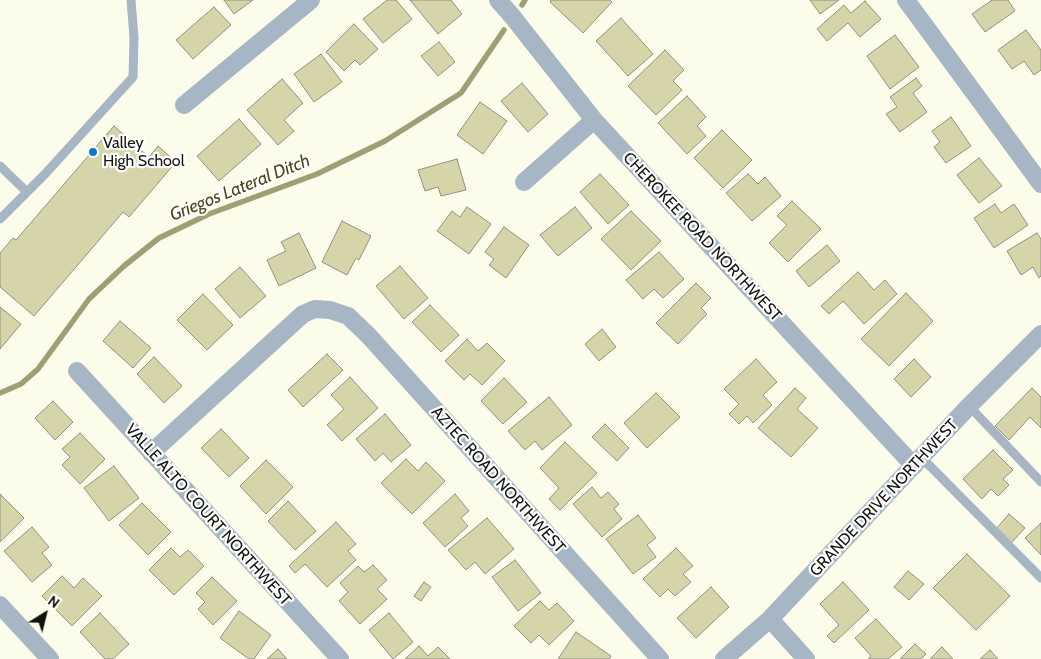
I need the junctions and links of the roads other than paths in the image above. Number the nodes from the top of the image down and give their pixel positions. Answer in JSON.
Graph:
{"nodes":[{"id":1,"x":131,"y":0,"type":"edge"},
{"id":2,"x":311,"y":0,"type":"edge"},
{"id":3,"x":498,"y":0,"type":"edge"},
{"id":4,"x":906,"y":0,"type":"edge"},
{"id":5,"x":184,"y":105,"type":"dead end"},
{"id":6,"x":594,"y":120,"type":"junction"},
{"id":7,"x":0,"y":166,"type":"edge"},
{"id":8,"x":524,"y":182,"type":"dead end"},
{"id":9,"x":1041,"y":184,"type":"edge"},
{"id":10,"x":27,"y":192,"type":"junction"},
{"id":11,"x":0,"y":219,"type":"edge"},
{"id":12,"x":1041,"y":335,"type":"edge"},
{"id":13,"x":77,"y":371,"type":"dead end"},
{"id":14,"x":969,"y":406,"type":"junction"},
{"id":15,"x":151,"y":452,"type":"junction"},
{"id":16,"x":918,"y":462,"type":"junction"},
{"id":17,"x":1041,"y":482,"type":"edge"},
{"id":18,"x":1041,"y":578,"type":"edge"},
{"id":19,"x":0,"y":605,"type":"edge"},
{"id":20,"x":770,"y":619,"type":"junction"},
{"id":21,"x":50,"y":659,"type":"edge"},
{"id":22,"x":340,"y":659,"type":"edge"},
{"id":23,"x":660,"y":659,"type":"edge"},
{"id":24,"x":724,"y":659,"type":"edge"},
{"id":25,"x":806,"y":659,"type":"edge"}],
"edges":[{"from":1,"to":10,"type":"lane"},
{"from":2,"to":5,"type":"street"},
{"from":3,"to":6,"type":"street","name":"CHEROKEE ROAD NORTHWEST"},
{"from":4,"to":9,"type":"street"},
{"from":6,"to":8,"type":"street"},
{"from":6,"to":16,"type":"street","name":"CHEROKEE ROAD NORTHWEST"},
{"from":7,"to":10,"type":"lane"},
{"from":10,"to":11,"type":"lane"},
{"from":12,"to":14,"type":"street","name":"GRANDE DRIVE NORTHWEST"},
{"from":13,"to":15,"type":"street","name":"VALLE ALTO COURT NORTHWEST"},
{"from":14,"to":16,"type":"street","name":"GRANDE DRIVE NORTHWEST"},
{"from":14,"to":17,"type":"lane"},
{"from":15,"to":22,"type":"street","name":"VALLE ALTO COURT NORTHWEST"},
{"from":15,"to":23,"type":"street","name":"AZTEC ROAD NORTHWEST"},
{"from":16,"to":18,"type":"lane"},
{"from":16,"to":20,"type":"street","name":"GRANDE DRIVE NORTHWEST"},
{"from":19,"to":21,"type":"street"},
{"from":20,"to":24,"type":"street","name":"GRANDE DRIVE NORTHWEST"},
{"from":20,"to":25,"type":"street"}]}
